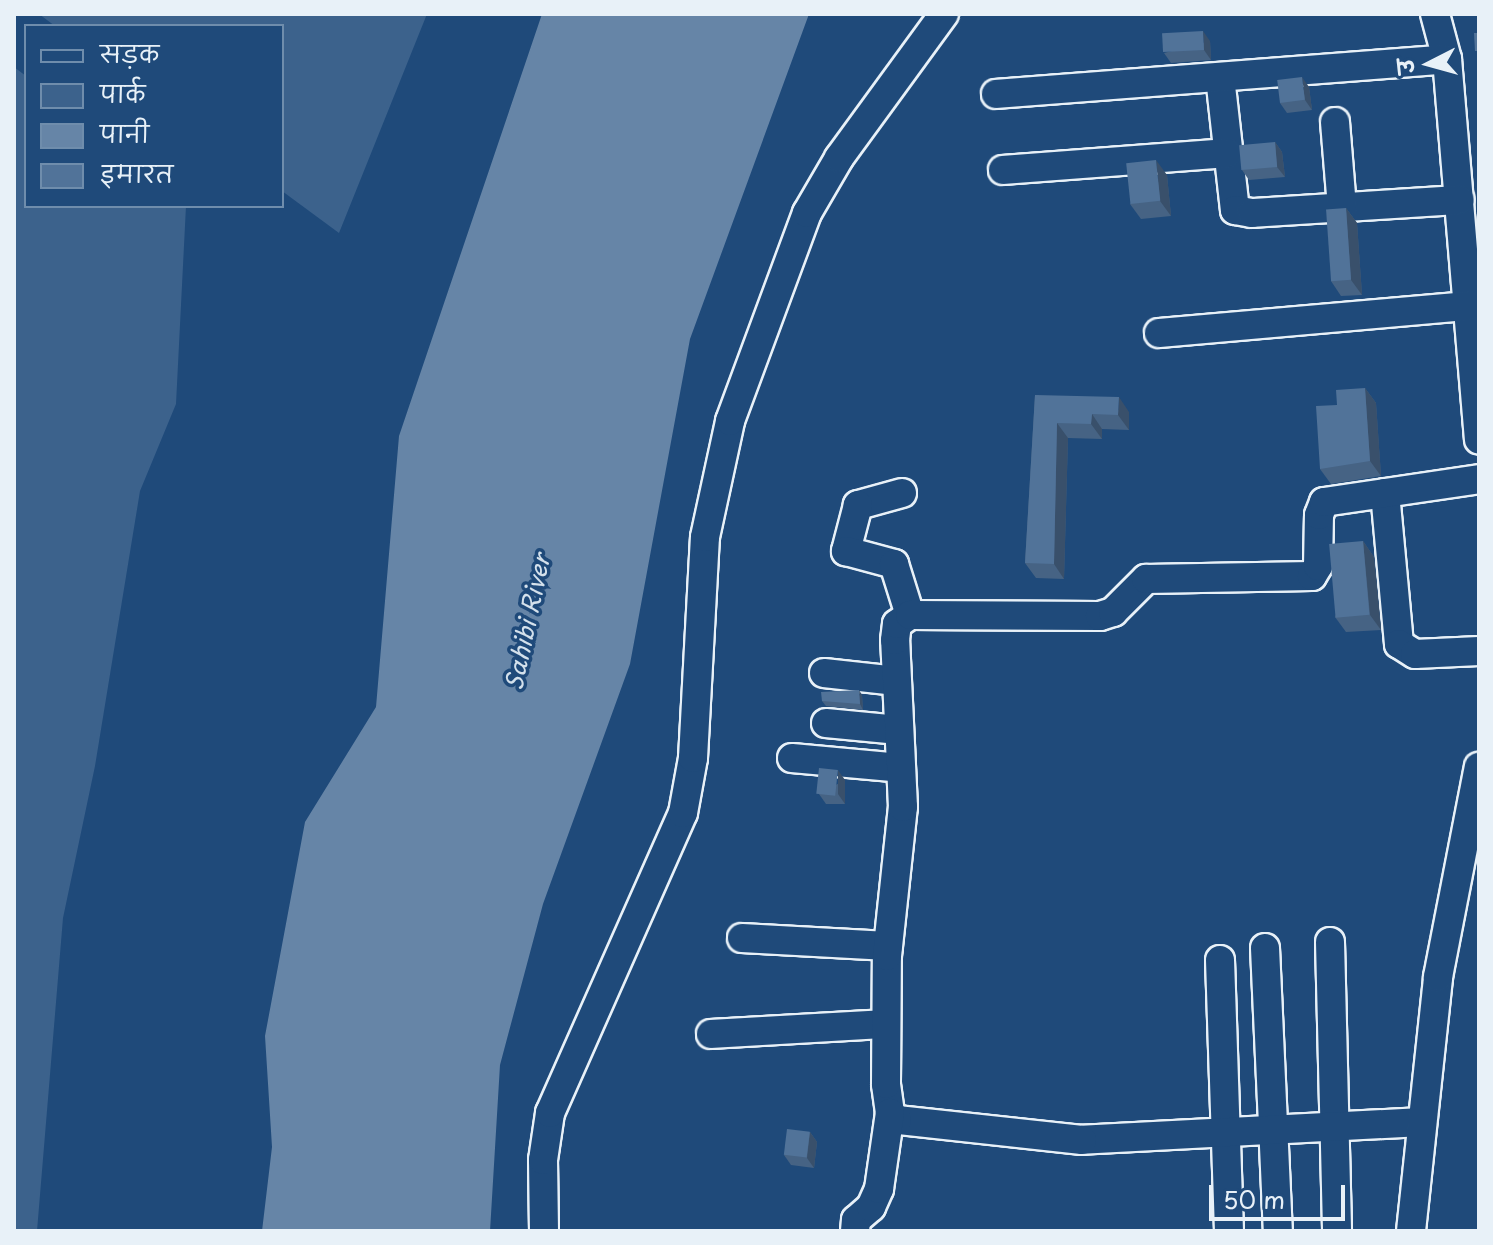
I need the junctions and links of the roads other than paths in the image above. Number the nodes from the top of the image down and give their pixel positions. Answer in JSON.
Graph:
{"nodes":[{"id":1,"x":944,"y":14,"type":"edge"},
{"id":2,"x":1435,"y":14,"type":"edge"},
{"id":3,"x":1447,"y":59,"type":"junction"},
{"id":4,"x":1220,"y":77,"type":"junction"},
{"id":5,"x":996,"y":94,"type":"dead end"},
{"id":6,"x":1335,"y":122,"type":"dead end"},
{"id":7,"x":1227,"y":153,"type":"junction"},
{"id":8,"x":1003,"y":170,"type":"dead end"},
{"id":9,"x":1460,"y":200,"type":"junction"},
{"id":10,"x":1342,"y":207,"type":"junction"},
{"id":11,"x":1471,"y":237,"type":"edge"},
{"id":12,"x":1469,"y":306,"type":"junction"},
{"id":13,"x":1159,"y":333,"type":"dead end"},
{"id":14,"x":1479,"y":440,"type":"edge"},
{"id":15,"x":1479,"y":479,"type":"edge"},
{"id":16,"x":902,"y":493,"type":"dead end"},
{"id":17,"x":1385,"y":493,"type":"junction"},
{"id":18,"x":910,"y":615,"type":"junction"},
{"id":19,"x":1479,"y":651,"type":"edge"},
{"id":20,"x":824,"y":673,"type":"dead end"},
{"id":21,"x":897,"y":681,"type":"junction"},
{"id":22,"x":826,"y":723,"type":"dead end"},
{"id":23,"x":899,"y":730,"type":"junction"},
{"id":24,"x":792,"y":758,"type":"dead end"},
{"id":25,"x":1479,"y":767,"type":"edge"},
{"id":26,"x":901,"y":768,"type":"junction"},
{"id":27,"x":742,"y":938,"type":"dead end"},
{"id":28,"x":1330,"y":942,"type":"dead end"},
{"id":29,"x":888,"y":946,"type":"junction"},
{"id":30,"x":1265,"y":948,"type":"dead end"},
{"id":31,"x":1220,"y":960,"type":"dead end"},
{"id":32,"x":886,"y":1024,"type":"junction"},
{"id":33,"x":711,"y":1034,"type":"dead end"},
{"id":34,"x":890,"y":1113,"type":"junction"},
{"id":35,"x":1422,"y":1122,"type":"junction"},
{"id":36,"x":1334,"y":1124,"type":"junction"},
{"id":37,"x":1274,"y":1129,"type":"junction"},
{"id":38,"x":1224,"y":1133,"type":"junction"},
{"id":39,"x":544,"y":1231,"type":"edge"},
{"id":40,"x":855,"y":1231,"type":"edge"},
{"id":41,"x":1229,"y":1231,"type":"edge"},
{"id":42,"x":1278,"y":1231,"type":"edge"},
{"id":43,"x":1337,"y":1231,"type":"edge"},
{"id":44,"x":1411,"y":1231,"type":"edge"}],
"edges":[{"from":1,"to":39,"type":"street"},
{"from":2,"to":3,"type":"street"},
{"from":3,"to":4,"type":"street"},
{"from":3,"to":9,"type":"street"},
{"from":4,"to":5,"type":"street"},
{"from":4,"to":7,"type":"street"},
{"from":6,"to":10,"type":"street"},
{"from":7,"to":8,"type":"street"},
{"from":7,"to":10,"type":"street"},
{"from":9,"to":10,"type":"street"},
{"from":9,"to":11,"type":"street"},
{"from":11,"to":12,"type":"street"},
{"from":12,"to":13,"type":"street"},
{"from":12,"to":14,"type":"street"},
{"from":15,"to":17,"type":"street"},
{"from":16,"to":18,"type":"street"},
{"from":17,"to":18,"type":"street"},
{"from":17,"to":19,"type":"street"},
{"from":18,"to":21,"type":"street"},
{"from":20,"to":21,"type":"street"},
{"from":21,"to":23,"type":"street"},
{"from":22,"to":23,"type":"street"},
{"from":23,"to":26,"type":"street"},
{"from":24,"to":26,"type":"street"},
{"from":25,"to":35,"type":"street"},
{"from":26,"to":29,"type":"street"},
{"from":27,"to":29,"type":"street"},
{"from":28,"to":36,"type":"street"},
{"from":29,"to":32,"type":"street"},
{"from":30,"to":37,"type":"street"},
{"from":31,"to":38,"type":"street"},
{"from":32,"to":33,"type":"street"},
{"from":32,"to":34,"type":"street"},
{"from":34,"to":38,"type":"street"},
{"from":34,"to":40,"type":"street"},
{"from":35,"to":36,"type":"street"},
{"from":35,"to":44,"type":"street"},
{"from":36,"to":37,"type":"street"},
{"from":36,"to":43,"type":"street"},
{"from":37,"to":38,"type":"street"},
{"from":37,"to":42,"type":"street"},
{"from":38,"to":41,"type":"street"}]}
